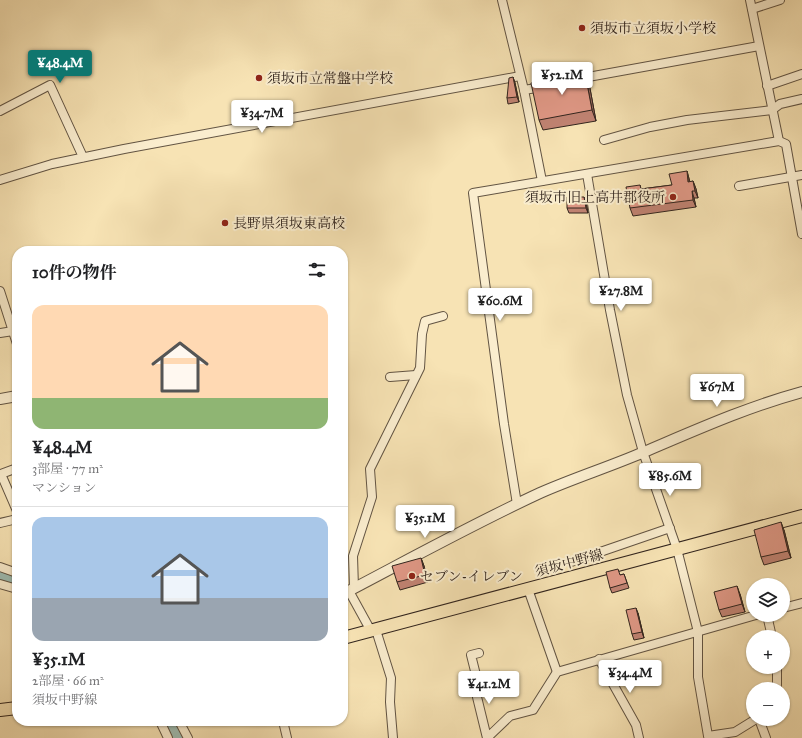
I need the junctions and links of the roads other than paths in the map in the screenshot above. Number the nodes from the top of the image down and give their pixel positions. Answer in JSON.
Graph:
{"nodes":[{"id":1,"x":502,"y":0,"type":"edge"},
{"id":2,"x":750,"y":0,"type":"edge"},
{"id":3,"x":780,"y":0,"type":"edge"},
{"id":4,"x":752,"y":9,"type":"junction"},
{"id":5,"x":760,"y":46,"type":"junction"},
{"id":6,"x":802,"y":74,"type":"edge"},
{"id":7,"x":520,"y":76,"type":"junction"},
{"id":8,"x":569,"y":81,"type":"edge"},
{"id":9,"x":546,"y":86,"type":"edge"},
{"id":10,"x":767,"y":86,"type":"junction"},
{"id":11,"x":524,"y":90,"type":"junction"},
{"id":12,"x":802,"y":99,"type":"edge"},
{"id":13,"x":772,"y":110,"type":"junction"},
{"id":14,"x":0,"y":112,"type":"edge"},
{"id":15,"x":604,"y":140,"type":"dead end"},
{"id":16,"x":779,"y":141,"type":"junction"},
{"id":17,"x":83,"y":157,"type":"junction"},
{"id":18,"x":587,"y":174,"type":"junction"},
{"id":19,"x":802,"y":175,"type":"edge"},
{"id":20,"x":792,"y":177,"type":"junction"},
{"id":21,"x":0,"y":180,"type":"edge"},
{"id":22,"x":542,"y":181,"type":"junction"},
{"id":23,"x":739,"y":186,"type":"dead end"},
{"id":24,"x":802,"y":234,"type":"edge"},
{"id":25,"x":0,"y":291,"type":"edge"},
{"id":26,"x":443,"y":316,"type":"dead end"},
{"id":27,"x":12,"y":328,"type":"edge"},
{"id":28,"x":12,"y":331,"type":"edge"},
{"id":29,"x":0,"y":333,"type":"edge"},
{"id":30,"x":416,"y":375,"type":"junction"},
{"id":31,"x":390,"y":378,"type":"dead end"},
{"id":32,"x":802,"y":392,"type":"edge"},
{"id":33,"x":12,"y":397,"type":"edge"},
{"id":34,"x":0,"y":399,"type":"edge"},
{"id":35,"x":643,"y":452,"type":"junction"},
{"id":36,"x":12,"y":470,"type":"edge"},
{"id":37,"x":12,"y":499,"type":"edge"},
{"id":38,"x":517,"y":504,"type":"junction"},
{"id":39,"x":802,"y":516,"type":"edge"},
{"id":40,"x":12,"y":520,"type":"edge"},
{"id":41,"x":0,"y":523,"type":"edge"},
{"id":42,"x":670,"y":528,"type":"junction"},
{"id":43,"x":677,"y":549,"type":"junction"},
{"id":44,"x":570,"y":562,"type":"dead end"},
{"id":45,"x":0,"y":567,"type":"edge"},
{"id":46,"x":12,"y":571,"type":"edge"},
{"id":47,"x":0,"y":584,"type":"edge"},
{"id":48,"x":12,"y":588,"type":"edge"},
{"id":49,"x":528,"y":589,"type":"junction"},
{"id":50,"x":349,"y":591,"type":"edge"},
{"id":51,"x":802,"y":603,"type":"edge"},
{"id":52,"x":790,"y":606,"type":"edge"},
{"id":53,"x":746,"y":618,"type":"edge"},
{"id":54,"x":374,"y":630,"type":"junction"},
{"id":55,"x":698,"y":632,"type":"junction"},
{"id":56,"x":348,"y":637,"type":"edge"},
{"id":57,"x":479,"y":653,"type":"dead end"},
{"id":58,"x":599,"y":659,"type":"junction"},
{"id":59,"x":557,"y":672,"type":"junction"},
{"id":60,"x":12,"y":709,"type":"edge"},
{"id":61,"x":0,"y":710,"type":"edge"},
{"id":62,"x":746,"y":725,"type":"edge"},
{"id":63,"x":162,"y":726,"type":"edge"},
{"id":64,"x":182,"y":726,"type":"edge"},
{"id":65,"x":285,"y":726,"type":"edge"},
{"id":66,"x":762,"y":726,"type":"edge"},
{"id":67,"x":168,"y":738,"type":"edge"},
{"id":68,"x":188,"y":738,"type":"edge"},
{"id":69,"x":287,"y":738,"type":"edge"},
{"id":70,"x":394,"y":738,"type":"edge"},
{"id":71,"x":639,"y":738,"type":"edge"},
{"id":72,"x":766,"y":738,"type":"edge"}],
"edges":[{"from":1,"to":7,"type":"street"},
{"from":2,"to":4,"type":"street"},
{"from":3,"to":4,"type":"street"},
{"from":4,"to":5,"type":"street"},
{"from":5,"to":8,"type":"street"},
{"from":5,"to":10,"type":"street"},
{"from":6,"to":10,"type":"street"},
{"from":7,"to":11,"type":"street"},
{"from":7,"to":17,"type":"street"},
{"from":9,"to":11,"type":"street"},
{"from":10,"to":13,"type":"street"},
{"from":11,"to":22,"type":"street"},
{"from":12,"to":13,"type":"street"},
{"from":13,"to":15,"type":"street"},
{"from":13,"to":16,"type":"street"},
{"from":14,"to":17,"type":"street"},
{"from":16,"to":18,"type":"street"},
{"from":16,"to":20,"type":"street"},
{"from":17,"to":21,"type":"street"},
{"from":18,"to":22,"type":"street"},
{"from":18,"to":35,"type":"street"},
{"from":19,"to":20,"type":"street"},
{"from":20,"to":23,"type":"street"},
{"from":20,"to":24,"type":"street"},
{"from":22,"to":38,"type":"street"},
{"from":25,"to":27,"type":"street"},
{"from":26,"to":30,"type":"street"},
{"from":28,"to":29,"type":"street"},
{"from":30,"to":31,"type":"street"},
{"from":30,"to":50,"type":"street"},
{"from":32,"to":35,"type":"street"},
{"from":33,"to":34,"type":"street"},
{"from":35,"to":38,"type":"street"},
{"from":35,"to":42,"type":"street"},
{"from":36,"to":37,"type":"street"},
{"from":38,"to":50,"type":"street"},
{"from":39,"to":43,"type":"main road","name":"須坂中野線"},
{"from":40,"to":41,"type":"street"},
{"from":42,"to":43,"type":"street"},
{"from":42,"to":44,"type":"street"},
{"from":43,"to":49,"type":"main road","name":"須坂中野線"},
{"from":43,"to":55,"type":"street"},
{"from":45,"to":46,"type":"street"},
{"from":47,"to":48,"type":"street"},
{"from":49,"to":54,"type":"main road","name":"須坂中野線"},
{"from":49,"to":59,"type":"street"},
{"from":50,"to":54,"type":"street"},
{"from":51,"to":52,"type":"street"},
{"from":53,"to":55,"type":"street"},
{"from":54,"to":56,"type":"main road","name":"須坂中野線"},
{"from":54,"to":70,"type":"street"},
{"from":55,"to":58,"type":"street"},
{"from":55,"to":62,"type":"street"},
{"from":57,"to":59,"type":"street"},
{"from":58,"to":59,"type":"street"},
{"from":58,"to":71,"type":"street"},
{"from":60,"to":61,"type":"main road"},
{"from":63,"to":67,"type":"street"},
{"from":64,"to":68,"type":"street"},
{"from":65,"to":69,"type":"street"},
{"from":66,"to":72,"type":"street"}]}
